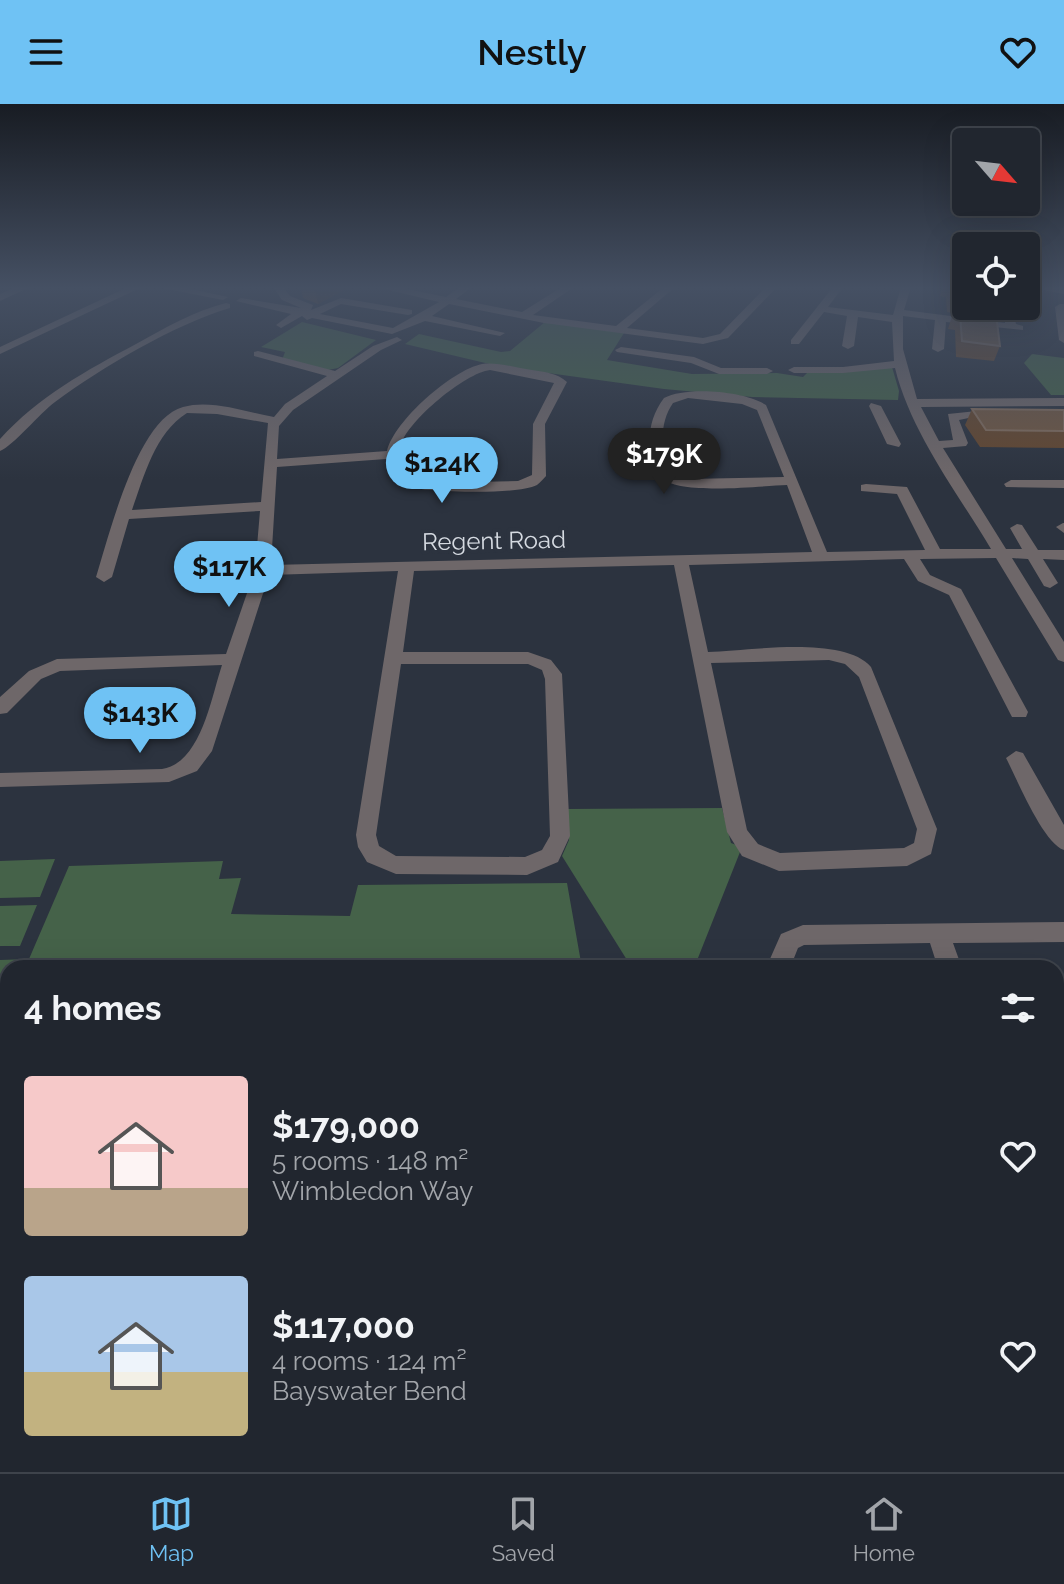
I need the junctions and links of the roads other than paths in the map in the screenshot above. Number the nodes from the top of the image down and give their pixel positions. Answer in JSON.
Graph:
{"nodes":[{"id":1,"x":131,"y":351,"type":"edge"},
{"id":2,"x":371,"y":351,"type":"edge"},
{"id":3,"x":625,"y":351,"type":"edge"},
{"id":4,"x":661,"y":351,"type":"edge"},
{"id":5,"x":899,"y":351,"type":"edge"},
{"id":6,"x":258,"y":354,"type":"dead end"},
{"id":7,"x":658,"y":358,"type":"junction"},
{"id":8,"x":900,"y":364,"type":"junction"},
{"id":9,"x":794,"y":370,"type":"dead end"},
{"id":10,"x":767,"y":371,"type":"dead end"},
{"id":11,"x":336,"y":375,"type":"junction"},
{"id":12,"x":1002,"y":402,"type":"junction"},
{"id":13,"x":913,"y":403,"type":"junction"},
{"id":14,"x":1063,"y":403,"type":"edge"},
{"id":15,"x":875,"y":406,"type":"dead end"},
{"id":16,"x":1013,"y":416,"type":"junction"},
{"id":17,"x":1044,"y":417,"type":"edge"},
{"id":18,"x":276,"y":421,"type":"junction"},
{"id":19,"x":882,"y":421,"type":"junction"},
{"id":20,"x":897,"y":421,"type":"dead end"},
{"id":21,"x":894,"y":444,"type":"dead end"},
{"id":22,"x":935,"y":445,"type":"junction"},
{"id":23,"x":0,"y":447,"type":"edge"},
{"id":24,"x":394,"y":454,"type":"junction"},
{"id":25,"x":269,"y":464,"type":"junction"},
{"id":26,"x":792,"y":481,"type":"junction"},
{"id":27,"x":1011,"y":484,"type":"dead end"},
{"id":28,"x":1064,"y":484,"type":"edge"},
{"id":29,"x":866,"y":488,"type":"dead end"},
{"id":30,"x":266,"y":506,"type":"junction"},
{"id":31,"x":125,"y":515,"type":"junction"},
{"id":32,"x":1017,"y":528,"type":"dead end"},
{"id":33,"x":1002,"y":554,"type":"junction"},
{"id":34,"x":935,"y":555,"type":"junction"},
{"id":35,"x":1034,"y":555,"type":"junction"},
{"id":36,"x":1064,"y":555,"type":"edge"},
{"id":37,"x":910,"y":556,"type":"junction"},
{"id":38,"x":822,"y":558,"type":"junction"},
{"id":39,"x":681,"y":562,"type":"junction"},
{"id":40,"x":407,"y":567,"type":"junction"},
{"id":41,"x":263,"y":570,"type":"junction"},
{"id":42,"x":104,"y":577,"type":"dead end"},
{"id":43,"x":1050,"y":583,"type":"dead end"},
{"id":44,"x":1064,"y":656,"type":"edge"},
{"id":45,"x":393,"y":658,"type":"junction"},
{"id":46,"x":701,"y":658,"type":"junction"},
{"id":47,"x":233,"y":659,"type":"junction"},
{"id":48,"x":0,"y":708,"type":"edge"},
{"id":49,"x":1019,"y":712,"type":"dead end"},
{"id":50,"x":1016,"y":758,"type":"dead end"},
{"id":51,"x":0,"y":780,"type":"edge"},
{"id":52,"x":1064,"y":842,"type":"edge"},
{"id":53,"x":1064,"y":932,"type":"edge"},
{"id":54,"x":938,"y":934,"type":"junction"},
{"id":55,"x":781,"y":960,"type":"edge"},
{"id":56,"x":947,"y":960,"type":"edge"}],
"edges":[{"from":1,"to":23,"type":"street"},
{"from":2,"to":11,"type":"street"},
{"from":3,"to":7,"type":"street"},
{"from":4,"to":7,"type":"street"},
{"from":5,"to":8,"type":"street"},
{"from":6,"to":11,"type":"street"},
{"from":7,"to":10,"type":"street"},
{"from":8,"to":9,"type":"street"},
{"from":8,"to":13,"type":"street"},
{"from":11,"to":18,"type":"street"},
{"from":12,"to":13,"type":"street"},
{"from":12,"to":14,"type":"street"},
{"from":12,"to":16,"type":"street"},
{"from":13,"to":22,"type":"street"},
{"from":15,"to":19,"type":"street"},
{"from":16,"to":17,"type":"street"},
{"from":16,"to":22,"type":"street"},
{"from":18,"to":25,"type":"street"},
{"from":18,"to":31,"type":"street"},
{"from":19,"to":20,"type":"street"},
{"from":19,"to":21,"type":"street"},
{"from":22,"to":33,"type":"street"},
{"from":24,"to":24,"type":"street"},
{"from":24,"to":25,"type":"street"},
{"from":25,"to":30,"type":"street"},
{"from":26,"to":26,"type":"street"},
{"from":26,"to":38,"type":"street"},
{"from":27,"to":28,"type":"street"},
{"from":29,"to":34,"type":"street"},
{"from":30,"to":31,"type":"street"},
{"from":30,"to":41,"type":"street"},
{"from":31,"to":42,"type":"street"},
{"from":32,"to":35,"type":"street"},
{"from":33,"to":34,"type":"street","name":"Regent Road"},
{"from":33,"to":35,"type":"street","name":"Regent Road"},
{"from":33,"to":44,"type":"street"},
{"from":34,"to":37,"type":"street","name":"Regent Road"},
{"from":35,"to":36,"type":"street","name":"Regent Road"},
{"from":35,"to":43,"type":"street"},
{"from":37,"to":38,"type":"street","name":"Regent Road"},
{"from":37,"to":49,"type":"street"},
{"from":38,"to":39,"type":"street","name":"Regent Road"},
{"from":39,"to":40,"type":"street","name":"Regent Road"},
{"from":39,"to":46,"type":"street"},
{"from":40,"to":41,"type":"street","name":"Regent Road"},
{"from":40,"to":45,"type":"street"},
{"from":41,"to":47,"type":"street"},
{"from":45,"to":45,"type":"street"},
{"from":46,"to":46,"type":"street"},
{"from":47,"to":48,"type":"street"},
{"from":47,"to":51,"type":"street"},
{"from":50,"to":52,"type":"street"},
{"from":53,"to":54,"type":"street"},
{"from":54,"to":55,"type":"street"},
{"from":54,"to":56,"type":"street"}]}
